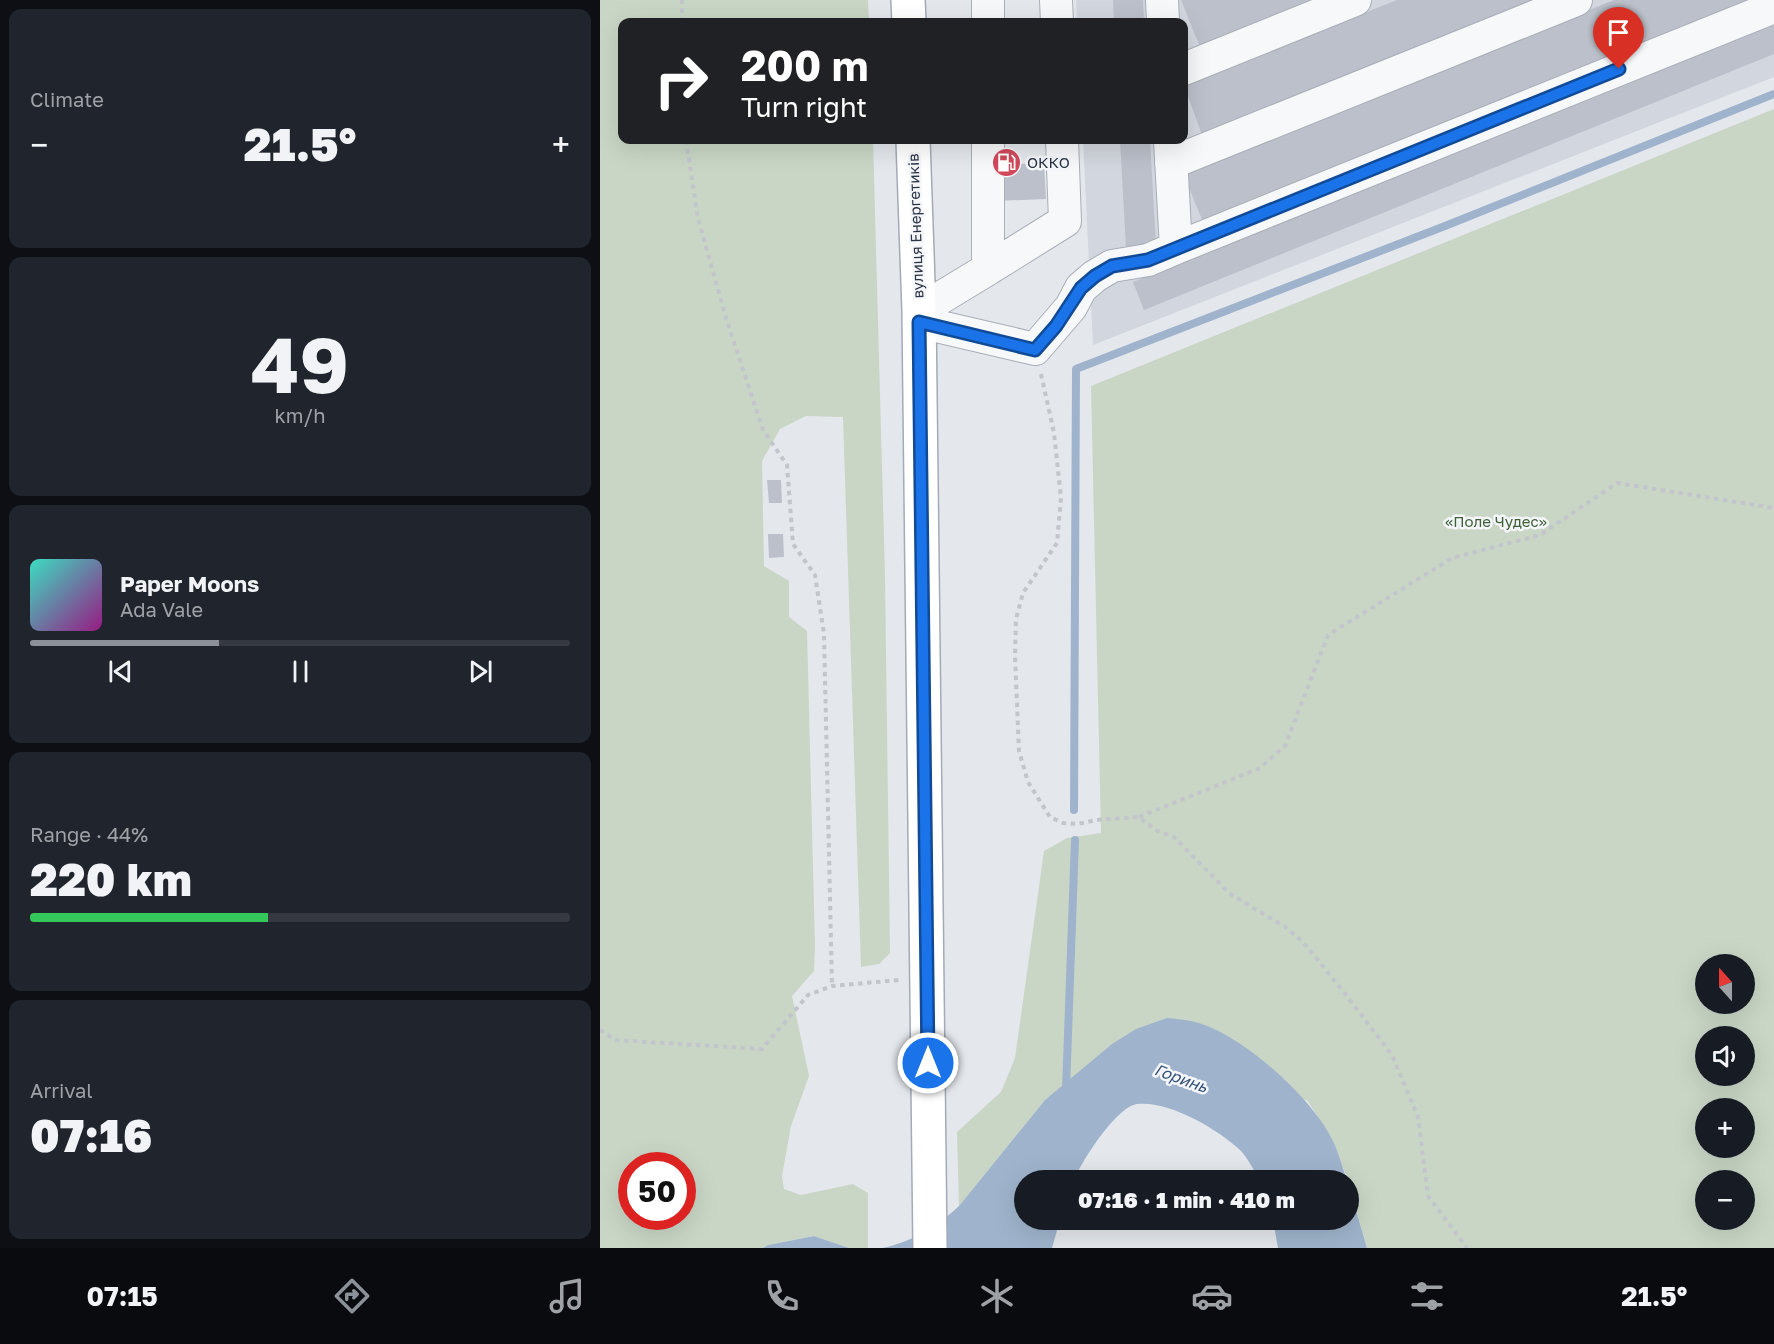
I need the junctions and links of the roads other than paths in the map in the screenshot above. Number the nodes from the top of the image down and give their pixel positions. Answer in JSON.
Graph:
{"nodes":[{"id":1,"x":908,"y":0,"type":"edge"},
{"id":2,"x":988,"y":0,"type":"edge"},
{"id":3,"x":1056,"y":0,"type":"edge"},
{"id":4,"x":1162,"y":0,"type":"edge"},
{"id":5,"x":1355,"y":0,"type":"edge"},
{"id":6,"x":1576,"y":0,"type":"edge"},
{"id":7,"x":1774,"y":7,"type":"edge"},
{"id":8,"x":909,"y":18,"type":"edge"},
{"id":9,"x":988,"y":18,"type":"edge"},
{"id":10,"x":1057,"y":18,"type":"edge"},
{"id":11,"x":1163,"y":18,"type":"edge"},
{"id":12,"x":1188,"y":67,"type":"edge"},
{"id":13,"x":913,"y":144,"type":"edge"},
{"id":14,"x":988,"y":144,"type":"edge"},
{"id":15,"x":1062,"y":144,"type":"edge"},
{"id":16,"x":1170,"y":151,"type":"edge"},
{"id":17,"x":1176,"y":248,"type":"junction"},
{"id":18,"x":988,"y":269,"type":"junction"},
{"id":19,"x":919,"y":317,"type":"junction"},
{"id":20,"x":930,"y":1248,"type":"edge"}],
"edges":[{"from":1,"to":8,"type":"main road"},
{"from":2,"to":9,"type":"lane"},
{"from":3,"to":10,"type":"lane"},
{"from":4,"to":11,"type":"lane"},
{"from":5,"to":12,"type":"lane"},
{"from":6,"to":16,"type":"lane"},
{"from":7,"to":17,"type":"lane"},
{"from":13,"to":19,"type":"main road","name":"вулиця Енергетиків"},
{"from":14,"to":18,"type":"lane"},
{"from":15,"to":18,"type":"lane"},
{"from":16,"to":17,"type":"lane"},
{"from":17,"to":19,"type":"lane"},
{"from":18,"to":19,"type":"lane"},
{"from":19,"to":20,"type":"main road","name":"вулиця Енергетиків"}]}
